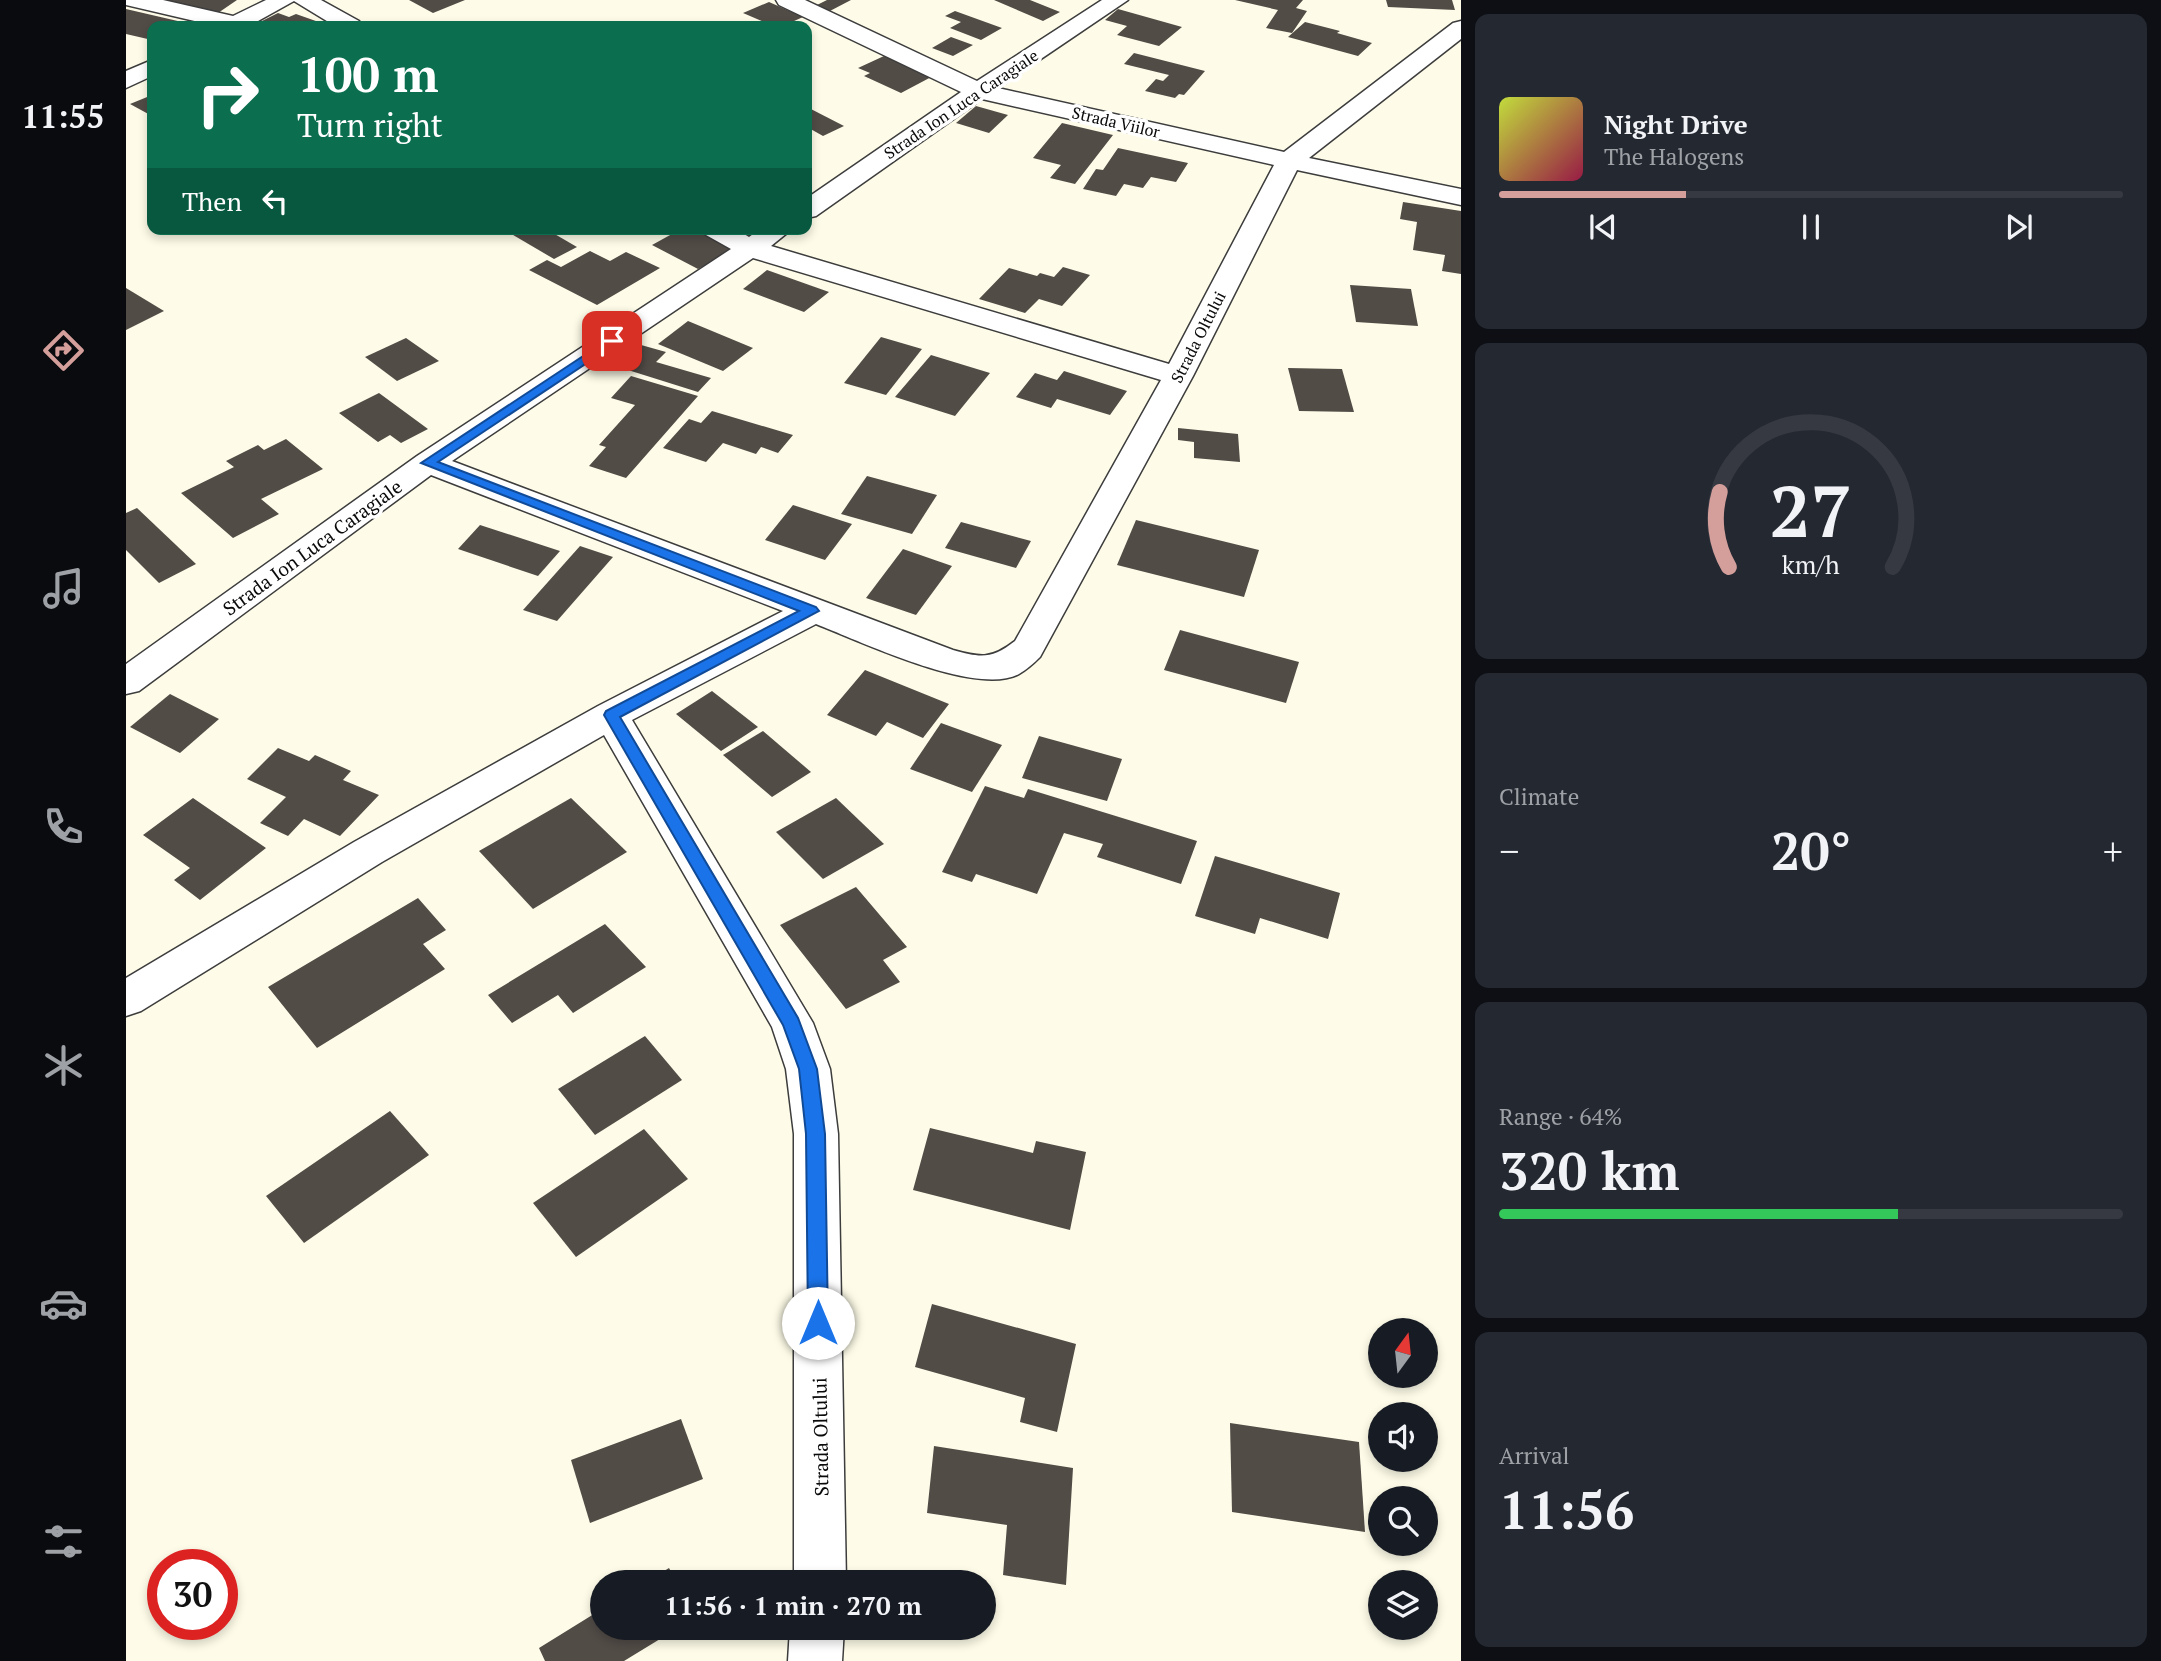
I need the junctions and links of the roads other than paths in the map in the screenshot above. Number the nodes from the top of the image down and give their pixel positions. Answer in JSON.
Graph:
{"nodes":[{"id":1,"x":134,"y":0,"type":"edge"},
{"id":2,"x":284,"y":0,"type":"edge"},
{"id":3,"x":304,"y":0,"type":"edge"},
{"id":4,"x":787,"y":0,"type":"edge"},
{"id":5,"x":1117,"y":0,"type":"edge"},
{"id":6,"x":218,"y":21,"type":"edge"},
{"id":7,"x":242,"y":21,"type":"edge"},
{"id":8,"x":342,"y":21,"type":"edge"},
{"id":9,"x":1461,"y":28,"type":"edge"},
{"id":10,"x":147,"y":70,"type":"edge"},
{"id":11,"x":126,"y":81,"type":"edge"},
{"id":12,"x":978,"y":90,"type":"junction"},
{"id":13,"x":1289,"y":161,"type":"junction"},
{"id":14,"x":1461,"y":197,"type":"edge"},
{"id":15,"x":812,"y":206,"type":"edge"},
{"id":16,"x":726,"y":235,"type":"edge"},
{"id":17,"x":771,"y":235,"type":"edge"},
{"id":18,"x":751,"y":249,"type":"junction"},
{"id":19,"x":1178,"y":376,"type":"junction"},
{"id":20,"x":428,"y":463,"type":"junction"},
{"id":21,"x":811,"y":611,"type":"junction"},
{"id":22,"x":126,"y":682,"type":"edge"},
{"id":23,"x":611,"y":715,"type":"junction"},
{"id":24,"x":126,"y":999,"type":"edge"},
{"id":25,"x":820,"y":1570,"type":"edge"},
{"id":26,"x":816,"y":1640,"type":"edge"},
{"id":27,"x":815,"y":1661,"type":"edge"}],
"edges":[{"from":1,"to":6,"type":"street"},
{"from":2,"to":7,"type":"street"},
{"from":3,"to":8,"type":"street"},
{"from":4,"to":12,"type":"street","name":"Strada Viilor"},
{"from":5,"to":12,"type":"street","name":"Strada Ion Luca Caragiale"},
{"from":9,"to":13,"type":"street","name":"Strada Oltului"},
{"from":10,"to":11,"type":"street"},
{"from":12,"to":13,"type":"street","name":"Strada Viilor"},
{"from":12,"to":15,"type":"street","name":"Strada Ion Luca Caragiale"},
{"from":13,"to":14,"type":"street","name":"Strada Viilor"},
{"from":13,"to":19,"type":"street","name":"Strada Oltului"},
{"from":16,"to":18,"type":"street"},
{"from":17,"to":18,"type":"street","name":"Strada Ion Luca Caragiale"},
{"from":18,"to":19,"type":"street"},
{"from":18,"to":20,"type":"street","name":"Strada Ion Luca Caragiale"},
{"from":19,"to":21,"type":"street","name":"Strada Oltului"},
{"from":20,"to":21,"type":"street"},
{"from":20,"to":22,"type":"street","name":"Strada Ion Luca Caragiale"},
{"from":21,"to":23,"type":"street"},
{"from":23,"to":24,"type":"street"},
{"from":23,"to":25,"type":"street","name":"Strada Oltului"},
{"from":26,"to":27,"type":"street"}]}
